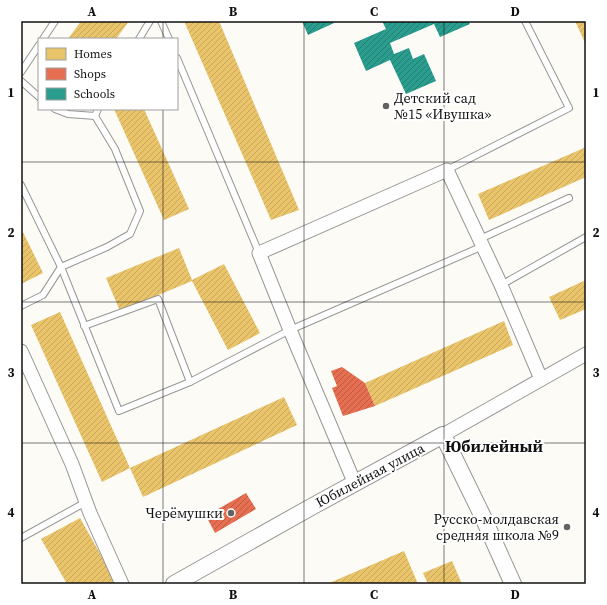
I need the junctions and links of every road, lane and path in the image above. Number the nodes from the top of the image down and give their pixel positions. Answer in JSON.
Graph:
{"nodes":[{"id":1,"x":55,"y":21,"type":"edge"},
{"id":2,"x":150,"y":21,"type":"edge"},
{"id":3,"x":161,"y":21,"type":"edge"},
{"id":4,"x":525,"y":21,"type":"edge"},
{"id":5,"x":44,"y":38,"type":"edge"},
{"id":6,"x":140,"y":38,"type":"edge"},
{"id":7,"x":169,"y":38,"type":"edge"},
{"id":8,"x":38,"y":46,"type":"edge"},
{"id":9,"x":178,"y":60,"type":"edge"},
{"id":10,"x":21,"y":72,"type":"edge"},
{"id":11,"x":21,"y":81,"type":"edge"},
{"id":12,"x":38,"y":96,"type":"edge"},
{"id":13,"x":58,"y":110,"type":"edge"},
{"id":14,"x":98,"y":110,"type":"edge"},
{"id":15,"x":95,"y":116,"type":"junction"},
{"id":16,"x":447,"y":170,"type":"junction"},
{"id":17,"x":21,"y":185,"type":"edge"},
{"id":18,"x":569,"y":198,"type":"dead end"},
{"id":19,"x":586,"y":237,"type":"edge"},
{"id":20,"x":482,"y":242,"type":"junction"},
{"id":21,"x":259,"y":253,"type":"junction"},
{"id":22,"x":61,"y":267,"type":"junction"},
{"id":23,"x":501,"y":285,"type":"junction"},
{"id":24,"x":21,"y":306,"type":"edge"},
{"id":25,"x":84,"y":326,"type":"junction"},
{"id":26,"x":290,"y":330,"type":"junction"},
{"id":27,"x":21,"y":351,"type":"edge"},
{"id":28,"x":586,"y":354,"type":"edge"},
{"id":29,"x":541,"y":379,"type":"junction"},
{"id":30,"x":190,"y":382,"type":"junction"},
{"id":31,"x":443,"y":435,"type":"junction"},
{"id":32,"x":355,"y":484,"type":"junction"},
{"id":33,"x":86,"y":502,"type":"junction"},
{"id":34,"x":21,"y":538,"type":"edge"},
{"id":35,"x":122,"y":584,"type":"edge"},
{"id":36,"x":174,"y":584,"type":"edge"},
{"id":37,"x":513,"y":584,"type":"edge"}],
"edges":[{"from":1,"to":5,"type":"lane"},
{"from":2,"to":6,"type":"lane"},
{"from":3,"to":7,"type":"lane"},
{"from":4,"to":16,"type":"lane"},
{"from":8,"to":10,"type":"lane"},
{"from":9,"to":21,"type":"lane"},
{"from":11,"to":12,"type":"lane"},
{"from":13,"to":15,"type":"lane"},
{"from":14,"to":15,"type":"lane"},
{"from":15,"to":22,"type":"lane"},
{"from":16,"to":20,"type":"street"},
{"from":16,"to":21,"type":"street"},
{"from":17,"to":22,"type":"lane"},
{"from":18,"to":20,"type":"lane"},
{"from":19,"to":23,"type":"lane"},
{"from":20,"to":23,"type":"street"},
{"from":20,"to":26,"type":"lane"},
{"from":21,"to":26,"type":"street"},
{"from":22,"to":24,"type":"lane"},
{"from":22,"to":25,"type":"lane"},
{"from":23,"to":29,"type":"street"},
{"from":25,"to":30,"type":"lane"},
{"from":25,"to":30,"type":"lane"},
{"from":26,"to":30,"type":"lane"},
{"from":26,"to":32,"type":"street"},
{"from":27,"to":33,"type":"street"},
{"from":28,"to":29,"type":"street","name":"Юбилейная улица"},
{"from":29,"to":31,"type":"street","name":"Юбилейная улица"},
{"from":31,"to":32,"type":"street","name":"Юбилейная улица"},
{"from":31,"to":37,"type":"street"},
{"from":32,"to":36,"type":"street","name":"Юбилейная улица"},
{"from":33,"to":34,"type":"lane"},
{"from":33,"to":35,"type":"street"}]}
